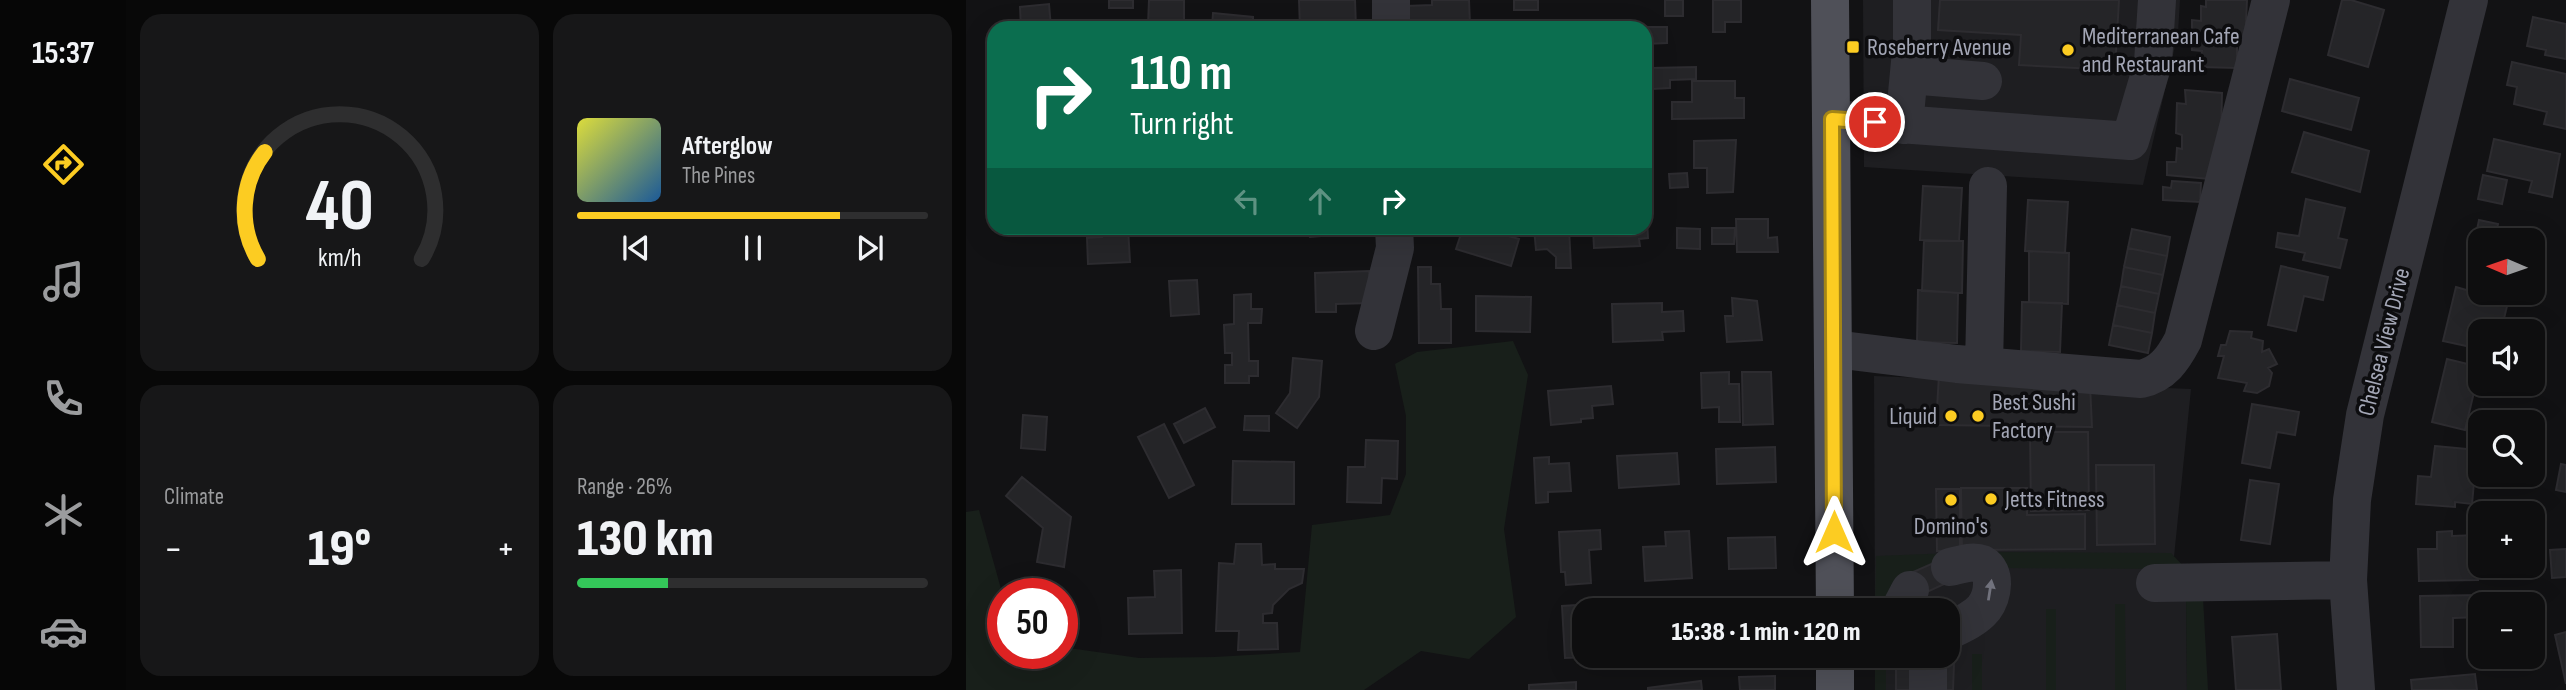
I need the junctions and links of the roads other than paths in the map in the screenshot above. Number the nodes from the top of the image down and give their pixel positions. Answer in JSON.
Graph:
{"nodes":[{"id":1,"x":1391,"y":0,"type":"edge"},
{"id":2,"x":1830,"y":0,"type":"edge"},
{"id":3,"x":1912,"y":0,"type":"edge"},
{"id":4,"x":2157,"y":0,"type":"edge"},
{"id":5,"x":2271,"y":0,"type":"edge"},
{"id":6,"x":2469,"y":0,"type":"edge"},
{"id":7,"x":1391,"y":21,"type":"edge"},
{"id":8,"x":1909,"y":75,"type":"junction"},
{"id":9,"x":1983,"y":81,"type":"dead end"},
{"id":10,"x":1832,"y":119,"type":"junction"},
{"id":11,"x":1904,"y":125,"type":"junction"},
{"id":12,"x":1988,"y":186,"type":"dead end"},
{"id":13,"x":1394,"y":235,"type":"edge"},
{"id":14,"x":1374,"y":331,"type":"dead end"},
{"id":15,"x":1834,"y":349,"type":"junction"},
{"id":16,"x":1984,"y":366,"type":"junction"},
{"id":17,"x":1950,"y":568,"type":"dead end"},
{"id":18,"x":2348,"y":580,"type":"junction"},
{"id":19,"x":2155,"y":583,"type":"dead end"},
{"id":20,"x":1838,"y":598,"type":"edge"},
{"id":21,"x":1960,"y":625,"type":"edge"},
{"id":22,"x":1835,"y":668,"type":"edge"},
{"id":23,"x":1928,"y":668,"type":"edge"},
{"id":24,"x":1835,"y":690,"type":"edge"},
{"id":25,"x":1928,"y":690,"type":"edge"},
{"id":26,"x":2356,"y":690,"type":"edge"}],
"edges":[{"from":1,"to":7,"type":"street"},
{"from":2,"to":10,"type":"main road"},
{"from":3,"to":8,"type":"street"},
{"from":4,"to":11,"type":"street"},
{"from":5,"to":16,"type":"street"},
{"from":6,"to":18,"type":"street","name":"Chelsea View Drive"},
{"from":8,"to":9,"type":"street"},
{"from":8,"to":11,"type":"street"},
{"from":10,"to":11,"type":"street"},
{"from":10,"to":15,"type":"main road"},
{"from":12,"to":16,"type":"street"},
{"from":13,"to":14,"type":"street"},
{"from":15,"to":16,"type":"street"},
{"from":15,"to":20,"type":"main road"},
{"from":21,"to":17,"type":"street","one_way":true},
{"from":18,"to":19,"type":"street"},
{"from":18,"to":26,"type":"street","name":"Chelsea View Drive"},
{"from":22,"to":24,"type":"main road"},
{"from":23,"to":25,"type":"street"}]}
